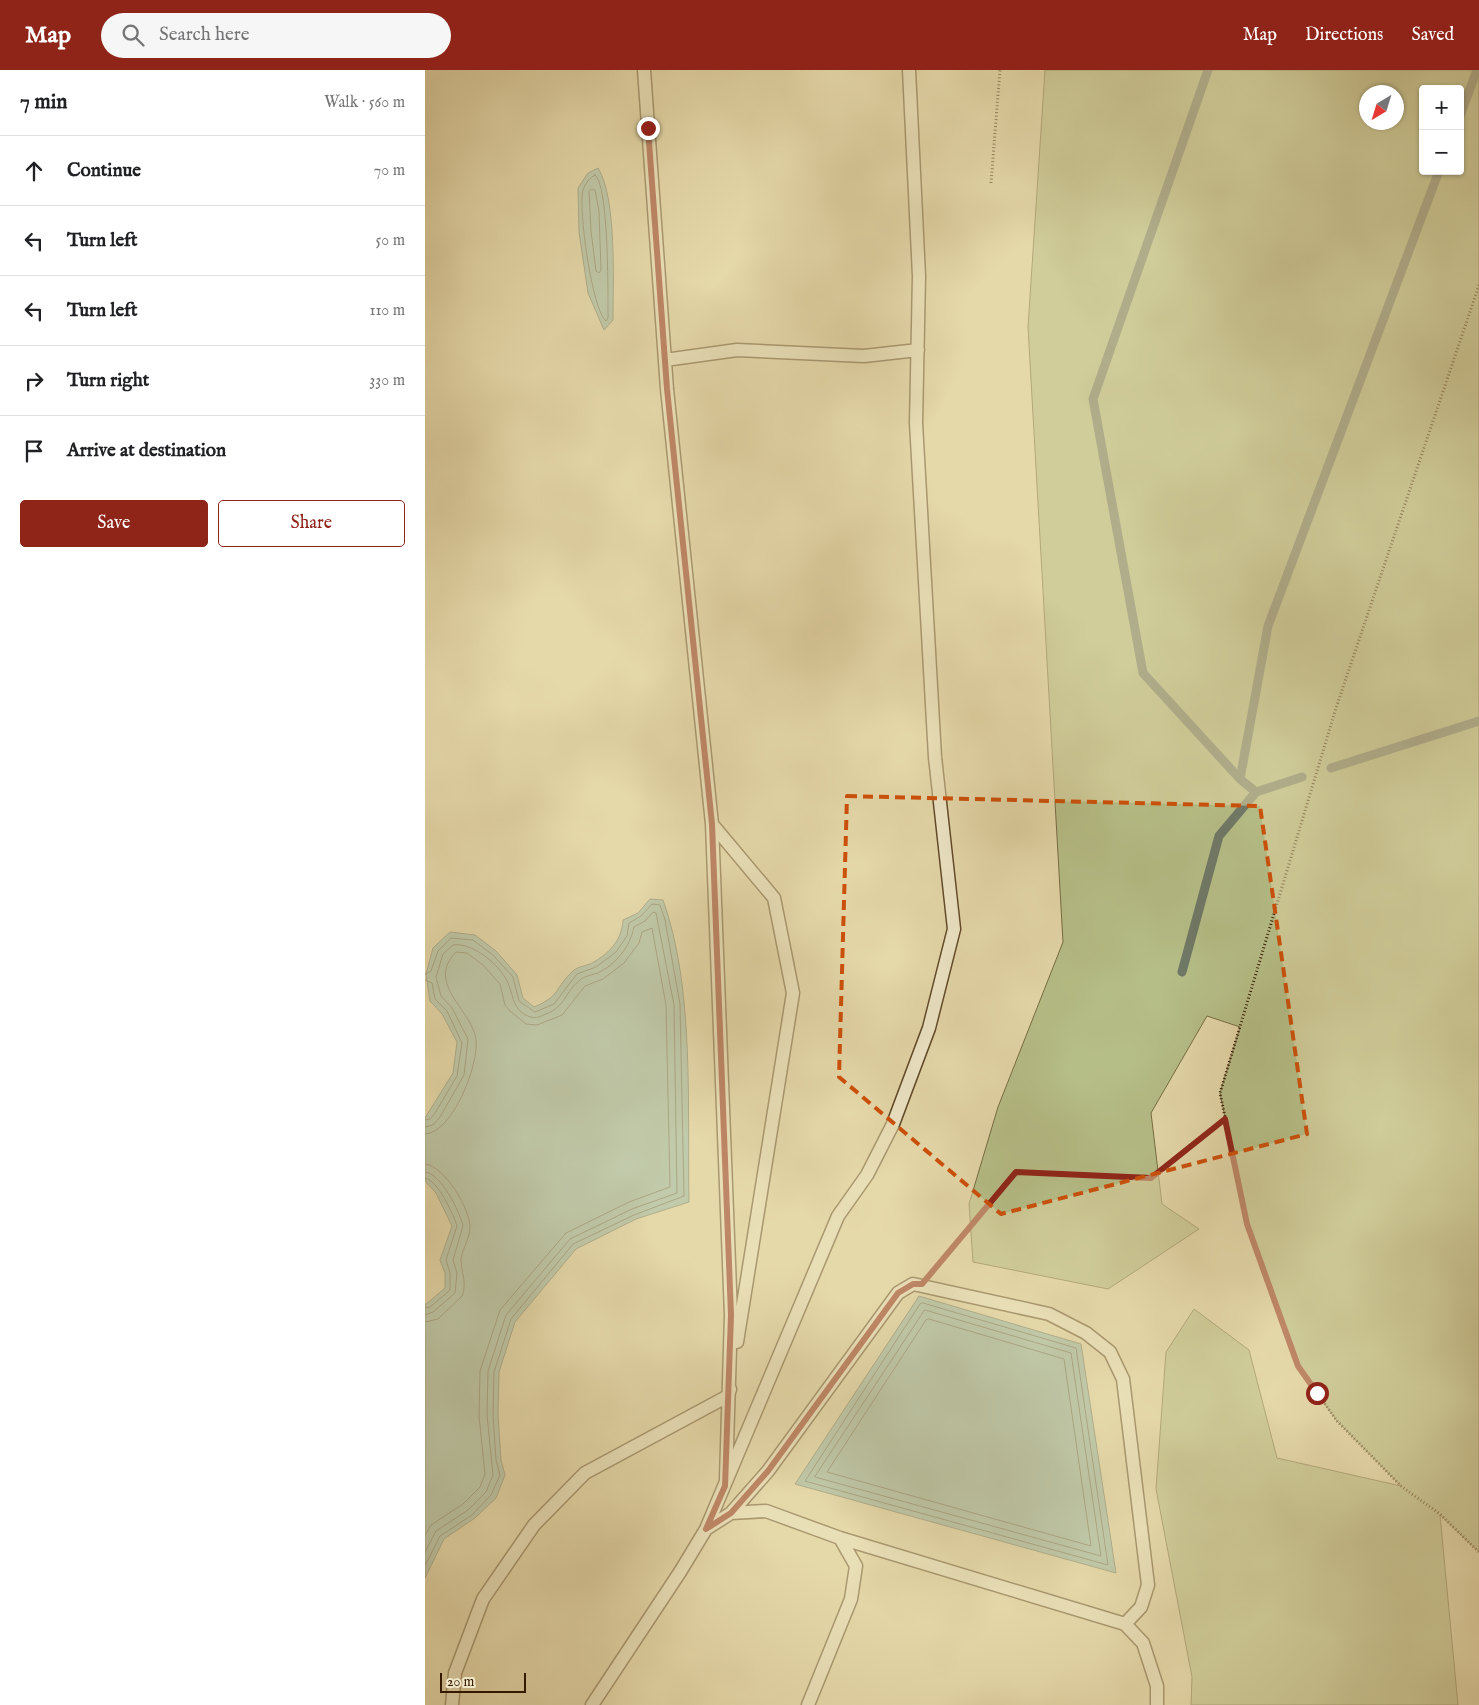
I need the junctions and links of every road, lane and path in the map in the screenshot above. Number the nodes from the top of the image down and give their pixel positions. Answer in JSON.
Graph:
{"nodes":[{"id":1,"x":644,"y":70,"type":"edge"},
{"id":2,"x":909,"y":70,"type":"edge"},
{"id":3,"x":1000,"y":70,"type":"edge"},
{"id":4,"x":991,"y":183,"type":"dead end"},
{"id":5,"x":1479,"y":285,"type":"edge"},
{"id":6,"x":917,"y":350,"type":"junction"},
{"id":7,"x":665,"y":360,"type":"junction"},
{"id":8,"x":712,"y":824,"type":"junction"},
{"id":9,"x":1225,"y":1119,"type":"junction"},
{"id":10,"x":922,"y":1284,"type":"junction"},
{"id":11,"x":728,"y":1396,"type":"junction"},
{"id":12,"x":725,"y":1486,"type":"junction"},
{"id":13,"x":731,"y":1513,"type":"junction"},
{"id":14,"x":706,"y":1529,"type":"junction"},
{"id":15,"x":840,"y":1538,"type":"junction"},
{"id":16,"x":1479,"y":1552,"type":"edge"},
{"id":17,"x":1125,"y":1624,"type":"junction"},
{"id":18,"x":452,"y":1705,"type":"edge"},
{"id":19,"x":592,"y":1705,"type":"edge"},
{"id":20,"x":808,"y":1705,"type":"edge"},
{"id":21,"x":1157,"y":1705,"type":"edge"}],
"edges":[{"from":1,"to":7,"type":"lane"},
{"from":2,"to":6,"type":"lane"},
{"from":3,"to":4,"type":"path"},
{"from":5,"to":9,"type":"path"},
{"from":6,"to":7,"type":"lane"},
{"from":6,"to":12,"type":"lane"},
{"from":7,"to":8,"type":"lane"},
{"from":8,"to":11,"type":"lane"},
{"from":8,"to":11,"type":"lane"},
{"from":9,"to":10,"type":"path"},
{"from":9,"to":16,"type":"path"},
{"from":10,"to":13,"type":"lane"},
{"from":10,"to":17,"type":"lane"},
{"from":11,"to":12,"type":"lane"},
{"from":11,"to":18,"type":"lane"},
{"from":12,"to":14,"type":"lane"},
{"from":13,"to":14,"type":"lane"},
{"from":13,"to":15,"type":"lane"},
{"from":14,"to":19,"type":"lane"},
{"from":15,"to":17,"type":"lane"},
{"from":15,"to":20,"type":"lane"},
{"from":17,"to":21,"type":"lane"}]}
